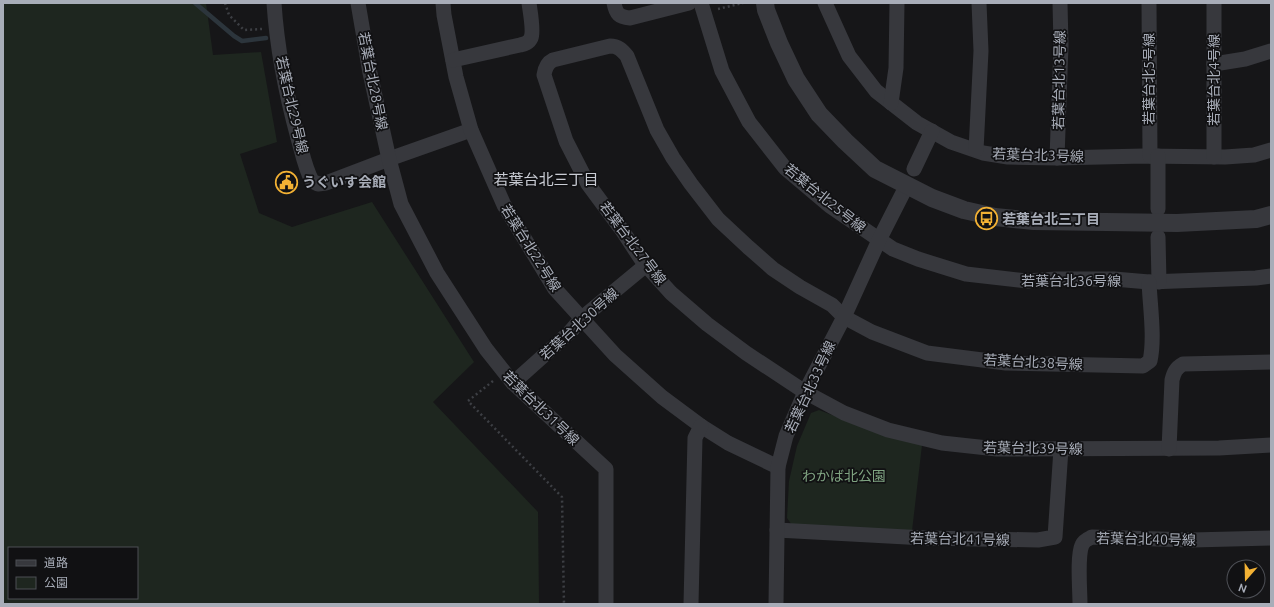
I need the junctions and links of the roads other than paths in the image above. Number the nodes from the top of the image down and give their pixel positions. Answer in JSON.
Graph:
{"nodes":[{"id":1,"x":274,"y":3,"type":"edge"},
{"id":2,"x":358,"y":3,"type":"edge"},
{"id":3,"x":443,"y":3,"type":"edge"},
{"id":4,"x":529,"y":3,"type":"edge"},
{"id":5,"x":614,"y":3,"type":"edge"},
{"id":6,"x":689,"y":3,"type":"edge"},
{"id":7,"x":766,"y":3,"type":"edge"},
{"id":8,"x":825,"y":3,"type":"edge"},
{"id":9,"x":897,"y":3,"type":"edge"},
{"id":10,"x":979,"y":3,"type":"edge"},
{"id":11,"x":1060,"y":3,"type":"edge"},
{"id":12,"x":1149,"y":3,"type":"edge"},
{"id":13,"x":1214,"y":3,"type":"edge"},
{"id":14,"x":702,"y":7,"type":"edge"},
{"id":15,"x":1271,"y":51,"type":"edge"},
{"id":16,"x":453,"y":60,"type":"junction"},
{"id":17,"x":1214,"y":64,"type":"junction"},
{"id":18,"x":891,"y":103,"type":"junction"},
{"id":19,"x":471,"y":130,"type":"junction"},
{"id":20,"x":932,"y":131,"type":"junction"},
{"id":21,"x":976,"y":150,"type":"junction"},
{"id":22,"x":1271,"y":150,"type":"edge"},
{"id":23,"x":1154,"y":156,"type":"junction"},
{"id":24,"x":1214,"y":157,"type":"junction"},
{"id":25,"x":1058,"y":158,"type":"junction"},
{"id":26,"x":389,"y":159,"type":"junction"},
{"id":27,"x":911,"y":177,"type":"junction"},
{"id":28,"x":1158,"y":209,"type":"dead end"},
{"id":29,"x":1271,"y":215,"type":"edge"},
{"id":30,"x":1158,"y":237,"type":"dead end"},
{"id":31,"x":879,"y":240,"type":"junction"},
{"id":32,"x":646,"y":265,"type":"junction"},
{"id":33,"x":1271,"y":276,"type":"edge"},
{"id":34,"x":1154,"y":282,"type":"junction"},
{"id":35,"x":844,"y":317,"type":"junction"},
{"id":36,"x":582,"y":318,"type":"junction"},
{"id":37,"x":1271,"y":362,"type":"edge"},
{"id":38,"x":508,"y":378,"type":"junction"},
{"id":39,"x":805,"y":392,"type":"junction"},
{"id":40,"x":701,"y":426,"type":"junction"},
{"id":41,"x":1271,"y":445,"type":"edge"},
{"id":42,"x":1061,"y":448,"type":"junction"},
{"id":43,"x":1169,"y":449,"type":"junction"},
{"id":44,"x":778,"y":467,"type":"junction"},
{"id":45,"x":777,"y":530,"type":"junction"},
{"id":46,"x":1271,"y":538,"type":"edge"},
{"id":47,"x":606,"y":604,"type":"edge"},
{"id":48,"x":691,"y":604,"type":"edge"},
{"id":49,"x":776,"y":604,"type":"edge"},
{"id":50,"x":1080,"y":604,"type":"edge"}],
"edges":[{"from":1,"to":26,"type":"street","name":"若葉台北29号線"},
{"from":2,"to":26,"type":"street","name":"若葉台北28号線"},
{"from":3,"to":16,"type":"street","name":"若葉台北22号線"},
{"from":4,"to":16,"type":"street"},
{"from":5,"to":6,"type":"street"},
{"from":7,"to":27,"type":"street"},
{"from":8,"to":18,"type":"street","name":"若葉台北3号線"},
{"from":9,"to":18,"type":"street"},
{"from":10,"to":21,"type":"street"},
{"from":11,"to":25,"type":"street","name":"若葉台北13号線"},
{"from":12,"to":23,"type":"street","name":"若葉台北5号線"},
{"from":13,"to":17,"type":"street","name":"若葉台北4号線"},
{"from":14,"to":31,"type":"street","name":"若葉台北25号線"},
{"from":15,"to":17,"type":"street"},
{"from":16,"to":19,"type":"street","name":"若葉台北22号線"},
{"from":17,"to":24,"type":"street","name":"若葉台北4号線"},
{"from":18,"to":20,"type":"street","name":"若葉台北3号線"},
{"from":19,"to":26,"type":"street","name":"若葉台北29号線"},
{"from":19,"to":36,"type":"street","name":"若葉台北22号線"},
{"from":20,"to":21,"type":"street","name":"若葉台北3号線"},
{"from":20,"to":27,"type":"street","name":"若葉台北33号線"},
{"from":21,"to":25,"type":"street","name":"若葉台北3号線"},
{"from":22,"to":24,"type":"street","name":"若葉台北3号線"},
{"from":23,"to":24,"type":"street","name":"若葉台北3号線"},
{"from":23,"to":25,"type":"street","name":"若葉台北3号線"},
{"from":23,"to":28,"type":"street","name":"若葉台北5号線"},
{"from":26,"to":38,"type":"street","name":"若葉台北31号線"},
{"from":27,"to":29,"type":"street"},
{"from":27,"to":31,"type":"street","name":"若葉台北33号線"},
{"from":30,"to":34,"type":"street"},
{"from":31,"to":34,"type":"street","name":"若葉台北36号線"},
{"from":31,"to":35,"type":"street","name":"若葉台北33号線"},
{"from":32,"to":35,"type":"street","name":"若葉台北27号線"},
{"from":32,"to":36,"type":"street","name":"若葉台北30号線"},
{"from":32,"to":39,"type":"street","name":"若葉台北27号線"},
{"from":33,"to":34,"type":"street","name":"若葉台北36号線"},
{"from":34,"to":35,"type":"street","name":"若葉台北38号線"},
{"from":35,"to":39,"type":"street","name":"若葉台北33号線"},
{"from":36,"to":38,"type":"street","name":"若葉台北30号線"},
{"from":36,"to":40,"type":"street","name":"若葉台北22号線"},
{"from":37,"to":43,"type":"street"},
{"from":38,"to":47,"type":"street","name":"若葉台北31号線"},
{"from":39,"to":42,"type":"street","name":"若葉台北39号線"},
{"from":39,"to":44,"type":"street","name":"若葉台北33号線"},
{"from":40,"to":44,"type":"street","name":"若葉台北22号線"},
{"from":40,"to":48,"type":"street"},
{"from":41,"to":43,"type":"street","name":"若葉台北39号線"},
{"from":42,"to":43,"type":"street","name":"若葉台北39号線"},
{"from":42,"to":45,"type":"street","name":"若葉台北41号線"},
{"from":44,"to":45,"type":"street","name":"若葉台北33号線"},
{"from":45,"to":49,"type":"street","name":"若葉台北33号線"},
{"from":46,"to":50,"type":"street","name":"若葉台北40号線"}]}
